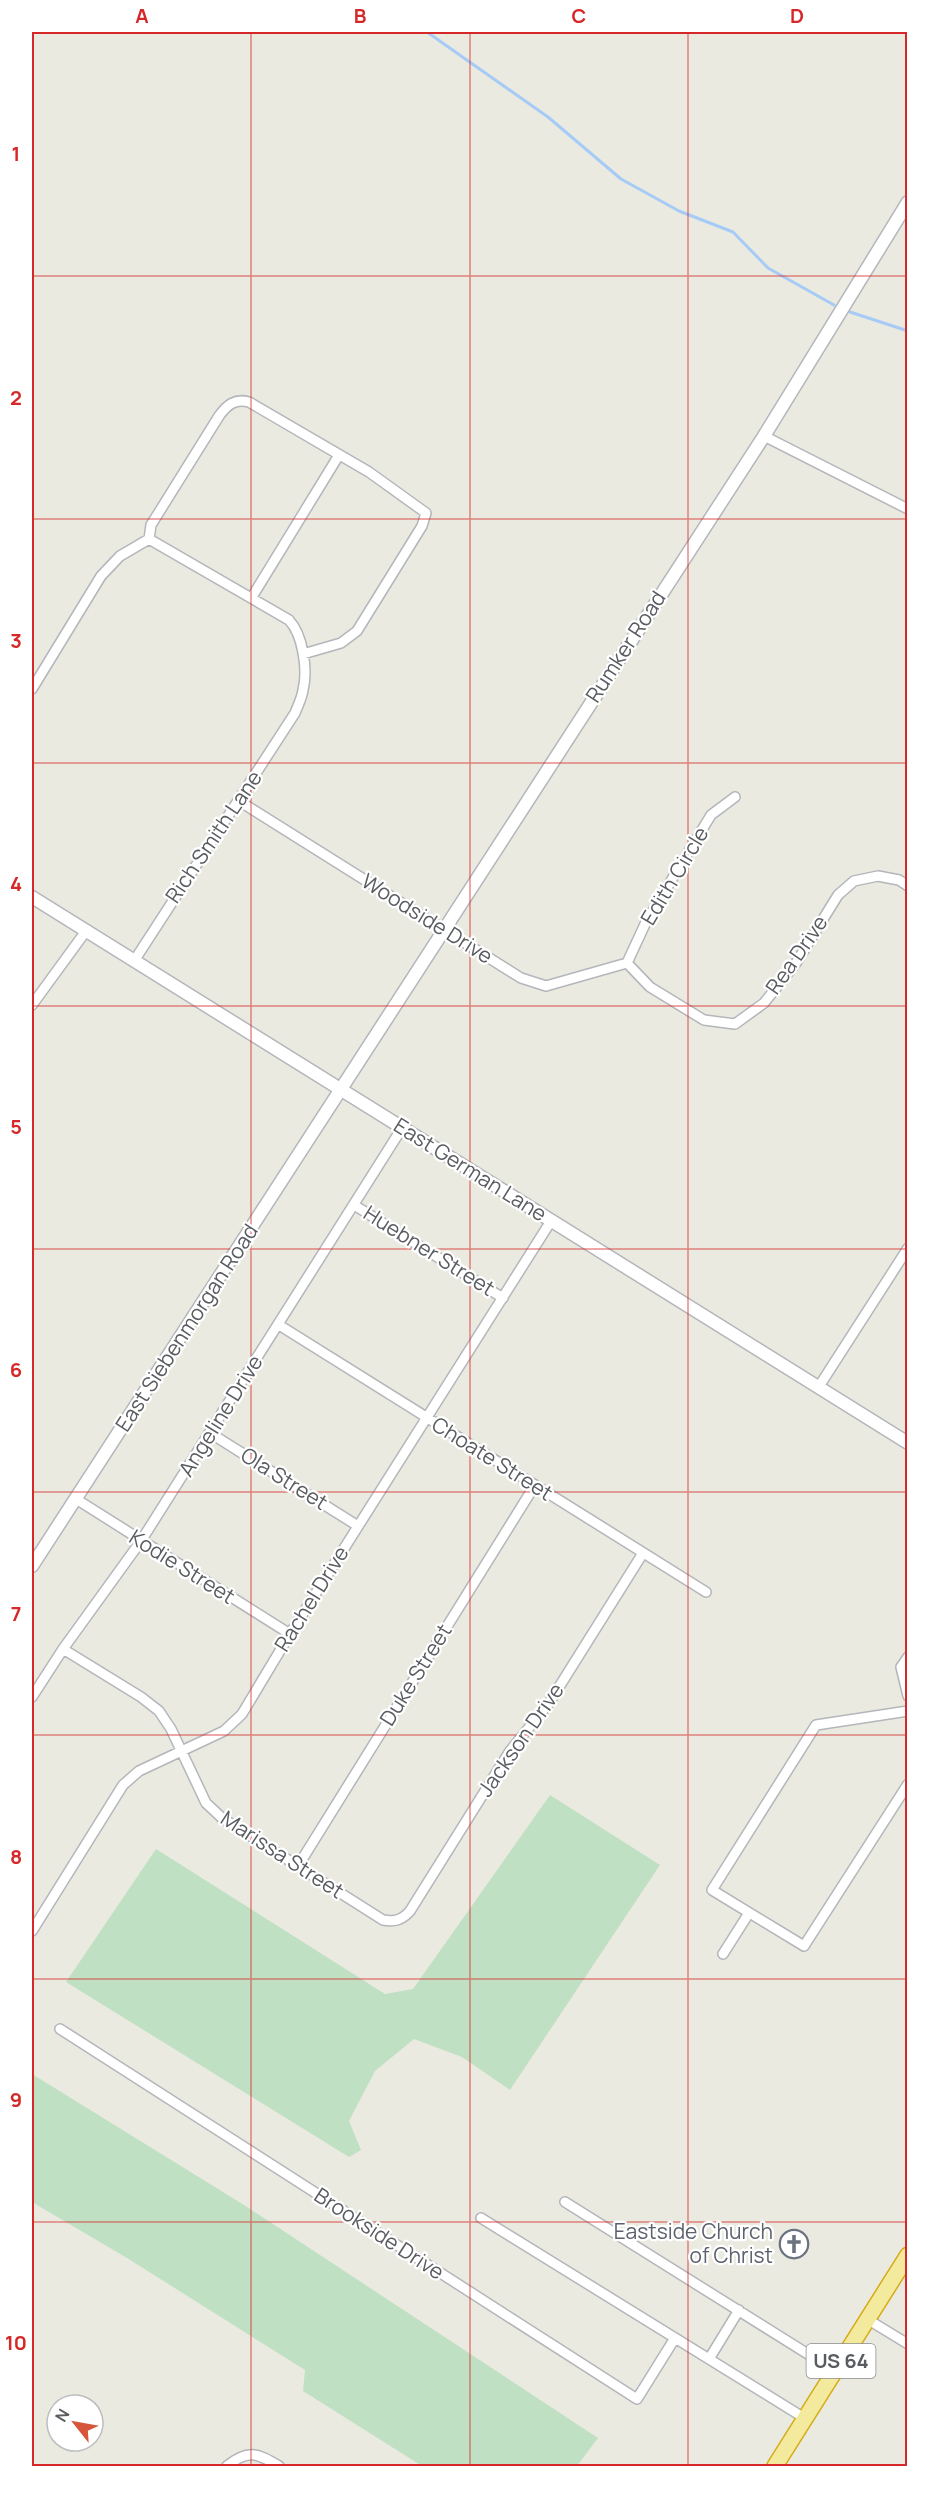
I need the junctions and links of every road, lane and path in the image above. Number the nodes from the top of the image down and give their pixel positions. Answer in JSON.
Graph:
{"nodes":[{"id":1,"x":908,"y":202,"type":"edge"},
{"id":2,"x":764,"y":435,"type":"junction"},
{"id":3,"x":339,"y":454,"type":"junction"},
{"id":4,"x":908,"y":509,"type":"edge"},
{"id":5,"x":149,"y":538,"type":"junction"},
{"id":6,"x":252,"y":597,"type":"junction"},
{"id":7,"x":303,"y":654,"type":"junction"},
{"id":8,"x":32,"y":689,"type":"edge"},
{"id":9,"x":735,"y":797,"type":"dead end"},
{"id":10,"x":239,"y":801,"type":"junction"},
{"id":11,"x":908,"y":886,"type":"edge"},
{"id":12,"x":32,"y":897,"type":"edge"},
{"id":13,"x":442,"y":930,"type":"junction"},
{"id":14,"x":86,"y":931,"type":"junction"},
{"id":15,"x":134,"y":961,"type":"junction"},
{"id":16,"x":627,"y":963,"type":"junction"},
{"id":17,"x":32,"y":1005,"type":"edge"},
{"id":18,"x":342,"y":1089,"type":"junction"},
{"id":19,"x":402,"y":1128,"type":"junction"},
{"id":20,"x":354,"y":1205,"type":"junction"},
{"id":21,"x":551,"y":1221,"type":"junction"},
{"id":22,"x":908,"y":1248,"type":"edge"},
{"id":23,"x":503,"y":1298,"type":"junction"},
{"id":24,"x":279,"y":1325,"type":"junction"},
{"id":25,"x":818,"y":1388,"type":"junction"},
{"id":26,"x":427,"y":1418,"type":"junction"},
{"id":27,"x":210,"y":1433,"type":"junction"},
{"id":28,"x":908,"y":1443,"type":"edge"},
{"id":29,"x":535,"y":1485,"type":"junction"},
{"id":30,"x":75,"y":1499,"type":"junction"},
{"id":31,"x":358,"y":1526,"type":"junction"},
{"id":32,"x":141,"y":1541,"type":"junction"},
{"id":33,"x":643,"y":1553,"type":"junction"},
{"id":34,"x":32,"y":1566,"type":"edge"},
{"id":35,"x":706,"y":1592,"type":"dead end"},
{"id":36,"x":290,"y":1634,"type":"junction"},
{"id":37,"x":63,"y":1649,"type":"junction"},
{"id":38,"x":908,"y":1657,"type":"edge"},
{"id":39,"x":908,"y":1696,"type":"edge"},
{"id":40,"x":32,"y":1697,"type":"edge"},
{"id":41,"x":908,"y":1711,"type":"edge"},
{"id":42,"x":180,"y":1751,"type":"junction"},
{"id":43,"x":908,"y":1784,"type":"edge"},
{"id":44,"x":298,"y":1866,"type":"junction"},
{"id":45,"x":749,"y":1913,"type":"junction"},
{"id":46,"x":393,"y":1921,"type":"joint"},
{"id":47,"x":32,"y":1931,"type":"edge"},
{"id":48,"x":723,"y":1954,"type":"dead end"},
{"id":49,"x":60,"y":2029,"type":"dead end"},
{"id":50,"x":566,"y":2202,"type":"dead end"},
{"id":51,"x":481,"y":2218,"type":"dead end"},
{"id":52,"x":908,"y":2255,"type":"edge"},
{"id":53,"x":739,"y":2310,"type":"junction"},
{"id":54,"x":867,"y":2319,"type":"junction"},
{"id":55,"x":675,"y":2338,"type":"junction"},
{"id":56,"x":908,"y":2344,"type":"edge"},
{"id":57,"x":709,"y":2359,"type":"junction"},
{"id":58,"x":835,"y":2371,"type":"junction"},
{"id":59,"x":806,"y":2418,"type":"junction"},
{"id":60,"x":227,"y":2466,"type":"edge"},
{"id":61,"x":279,"y":2466,"type":"edge"},
{"id":62,"x":775,"y":2466,"type":"edge"}],
"edges":[{"from":1,"to":2,"type":"street","name":"Rumker Road"},
{"from":2,"to":4,"type":"street"},
{"from":2,"to":13,"type":"street","name":"Rumker Road"},
{"from":3,"to":5,"type":"street"},
{"from":3,"to":6,"type":"street"},
{"from":3,"to":7,"type":"street"},
{"from":5,"to":6,"type":"street","name":"Rich Smith Lane"},
{"from":5,"to":8,"type":"street"},
{"from":6,"to":7,"type":"street","name":"Rich Smith Lane"},
{"from":7,"to":10,"type":"street","name":"Rich Smith Lane"},
{"from":9,"to":16,"type":"street","name":"Edith Circle"},
{"from":10,"to":13,"type":"street","name":"Woodside Drive"},
{"from":10,"to":15,"type":"street","name":"Rich Smith Lane"},
{"from":11,"to":16,"type":"street","name":"Rea Drive"},
{"from":12,"to":14,"type":"street","name":"East German Lane"},
{"from":13,"to":16,"type":"street","name":"Woodside Drive"},
{"from":13,"to":18,"type":"street","name":"Rumker Road"},
{"from":14,"to":15,"type":"street","name":"East German Lane"},
{"from":14,"to":17,"type":"street"},
{"from":15,"to":18,"type":"street","name":"East German Lane"},
{"from":18,"to":19,"type":"street","name":"East German Lane"},
{"from":18,"to":30,"type":"street","name":"East Siebenmorgan Road"},
{"from":19,"to":20,"type":"street","name":"Angeline Drive"},
{"from":19,"to":21,"type":"street","name":"East German Lane"},
{"from":20,"to":23,"type":"street","name":"Huebner Street"},
{"from":20,"to":24,"type":"street","name":"Angeline Drive"},
{"from":21,"to":23,"type":"street","name":"Rachel Drive"},
{"from":21,"to":25,"type":"street","name":"East German Lane"},
{"from":22,"to":25,"type":"street"},
{"from":23,"to":26,"type":"street","name":"Rachel Drive"},
{"from":24,"to":26,"type":"street","name":"Choate Street"},
{"from":24,"to":27,"type":"street","name":"Angeline Drive"},
{"from":25,"to":28,"type":"street","name":"East German Lane"},
{"from":26,"to":29,"type":"street","name":"Choate Street"},
{"from":26,"to":31,"type":"street","name":"Rachel Drive"},
{"from":27,"to":31,"type":"street","name":"Ola Street"},
{"from":27,"to":32,"type":"street","name":"Angeline Drive"},
{"from":29,"to":33,"type":"street","name":"Choate Street"},
{"from":29,"to":44,"type":"street","name":"Duke Street"},
{"from":30,"to":32,"type":"street","name":"Kodie Street"},
{"from":30,"to":34,"type":"street","name":"East Siebenmorgan Road"},
{"from":31,"to":36,"type":"street","name":"Rachel Drive"},
{"from":32,"to":36,"type":"street","name":"Kodie Street"},
{"from":32,"to":37,"type":"street","name":"Angeline Drive"},
{"from":33,"to":35,"type":"street","name":"Choate Street"},
{"from":33,"to":46,"type":"street","name":"Jackson Drive"},
{"from":36,"to":42,"type":"street","name":"Rachel Drive"},
{"from":37,"to":40,"type":"street","name":"Angeline Drive"},
{"from":37,"to":42,"type":"street","name":"Marissa Street"},
{"from":38,"to":39,"type":"street"},
{"from":41,"to":45,"type":"street"},
{"from":42,"to":44,"type":"street","name":"Marissa Street"},
{"from":42,"to":47,"type":"street","name":"Rachel Drive"},
{"from":43,"to":45,"type":"street"},
{"from":44,"to":46,"type":"street","name":"Marissa Street"},
{"from":45,"to":48,"type":"street"},
{"from":49,"to":55,"type":"street","name":"Brookside Drive"},
{"from":50,"to":53,"type":"street"},
{"from":51,"to":55,"type":"street"},
{"from":52,"to":54,"type":"highway","number":"US 64"},
{"from":53,"to":57,"type":"street"},
{"from":53,"to":58,"type":"street"},
{"from":54,"to":56,"type":"street"},
{"from":54,"to":58,"type":"highway","number":"US 64"},
{"from":55,"to":57,"type":"street"},
{"from":57,"to":59,"type":"street"},
{"from":58,"to":59,"type":"highway","number":"US 64"},
{"from":59,"to":62,"type":"highway","number":"US 64"},
{"from":60,"to":61,"type":"street"}]}
